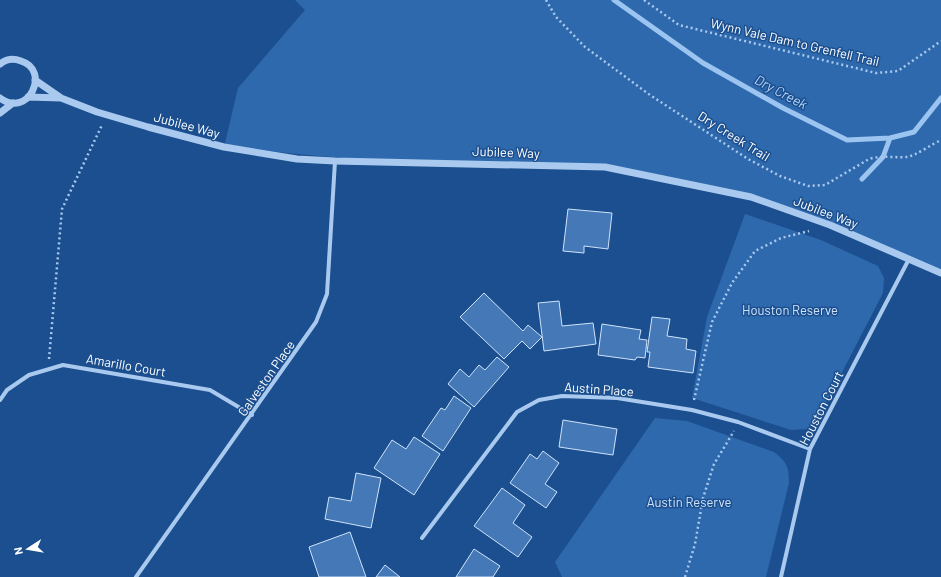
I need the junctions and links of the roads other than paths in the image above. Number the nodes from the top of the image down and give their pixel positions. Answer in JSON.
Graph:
{"nodes":[{"id":1,"x":0,"y":64,"type":"edge"},
{"id":2,"x":35,"y":80,"type":"junction"},
{"id":3,"x":28,"y":97,"type":"junction"},
{"id":4,"x":0,"y":98,"type":"edge"},
{"id":5,"x":61,"y":98,"type":"junction"},
{"id":6,"x":12,"y":103,"type":"junction"},
{"id":7,"x":0,"y":113,"type":"edge"},
{"id":8,"x":335,"y":161,"type":"junction"},
{"id":9,"x":909,"y":259,"type":"junction"},
{"id":10,"x":941,"y":273,"type":"edge"},
{"id":11,"x":0,"y":400,"type":"edge"},
{"id":12,"x":252,"y":415,"type":"junction"},
{"id":13,"x":810,"y":449,"type":"junction"},
{"id":14,"x":422,"y":538,"type":"dead end"},
{"id":15,"x":136,"y":577,"type":"edge"},
{"id":16,"x":781,"y":577,"type":"edge"}],
"edges":[{"from":1,"to":2,"type":"street"},
{"from":2,"to":3,"type":"street"},
{"from":2,"to":5,"type":"street","name":"Jubilee Way"},
{"from":3,"to":5,"type":"street","name":"Jubilee Way"},
{"from":3,"to":6,"type":"street"},
{"from":4,"to":6,"type":"street"},
{"from":5,"to":8,"type":"street","name":"Jubilee Way"},
{"from":6,"to":7,"type":"street"},
{"from":8,"to":9,"type":"street","name":"Jubilee Way"},
{"from":8,"to":12,"type":"street","name":"Galveston Place"},
{"from":9,"to":10,"type":"street","name":"Jubilee Way"},
{"from":9,"to":13,"type":"street","name":"Houston Court"},
{"from":11,"to":12,"type":"street","name":"Amarillo Court"},
{"from":12,"to":15,"type":"street","name":"Galveston Place"},
{"from":13,"to":14,"type":"street","name":"Austin Place"},
{"from":13,"to":16,"type":"street","name":"Houston Court"}]}
